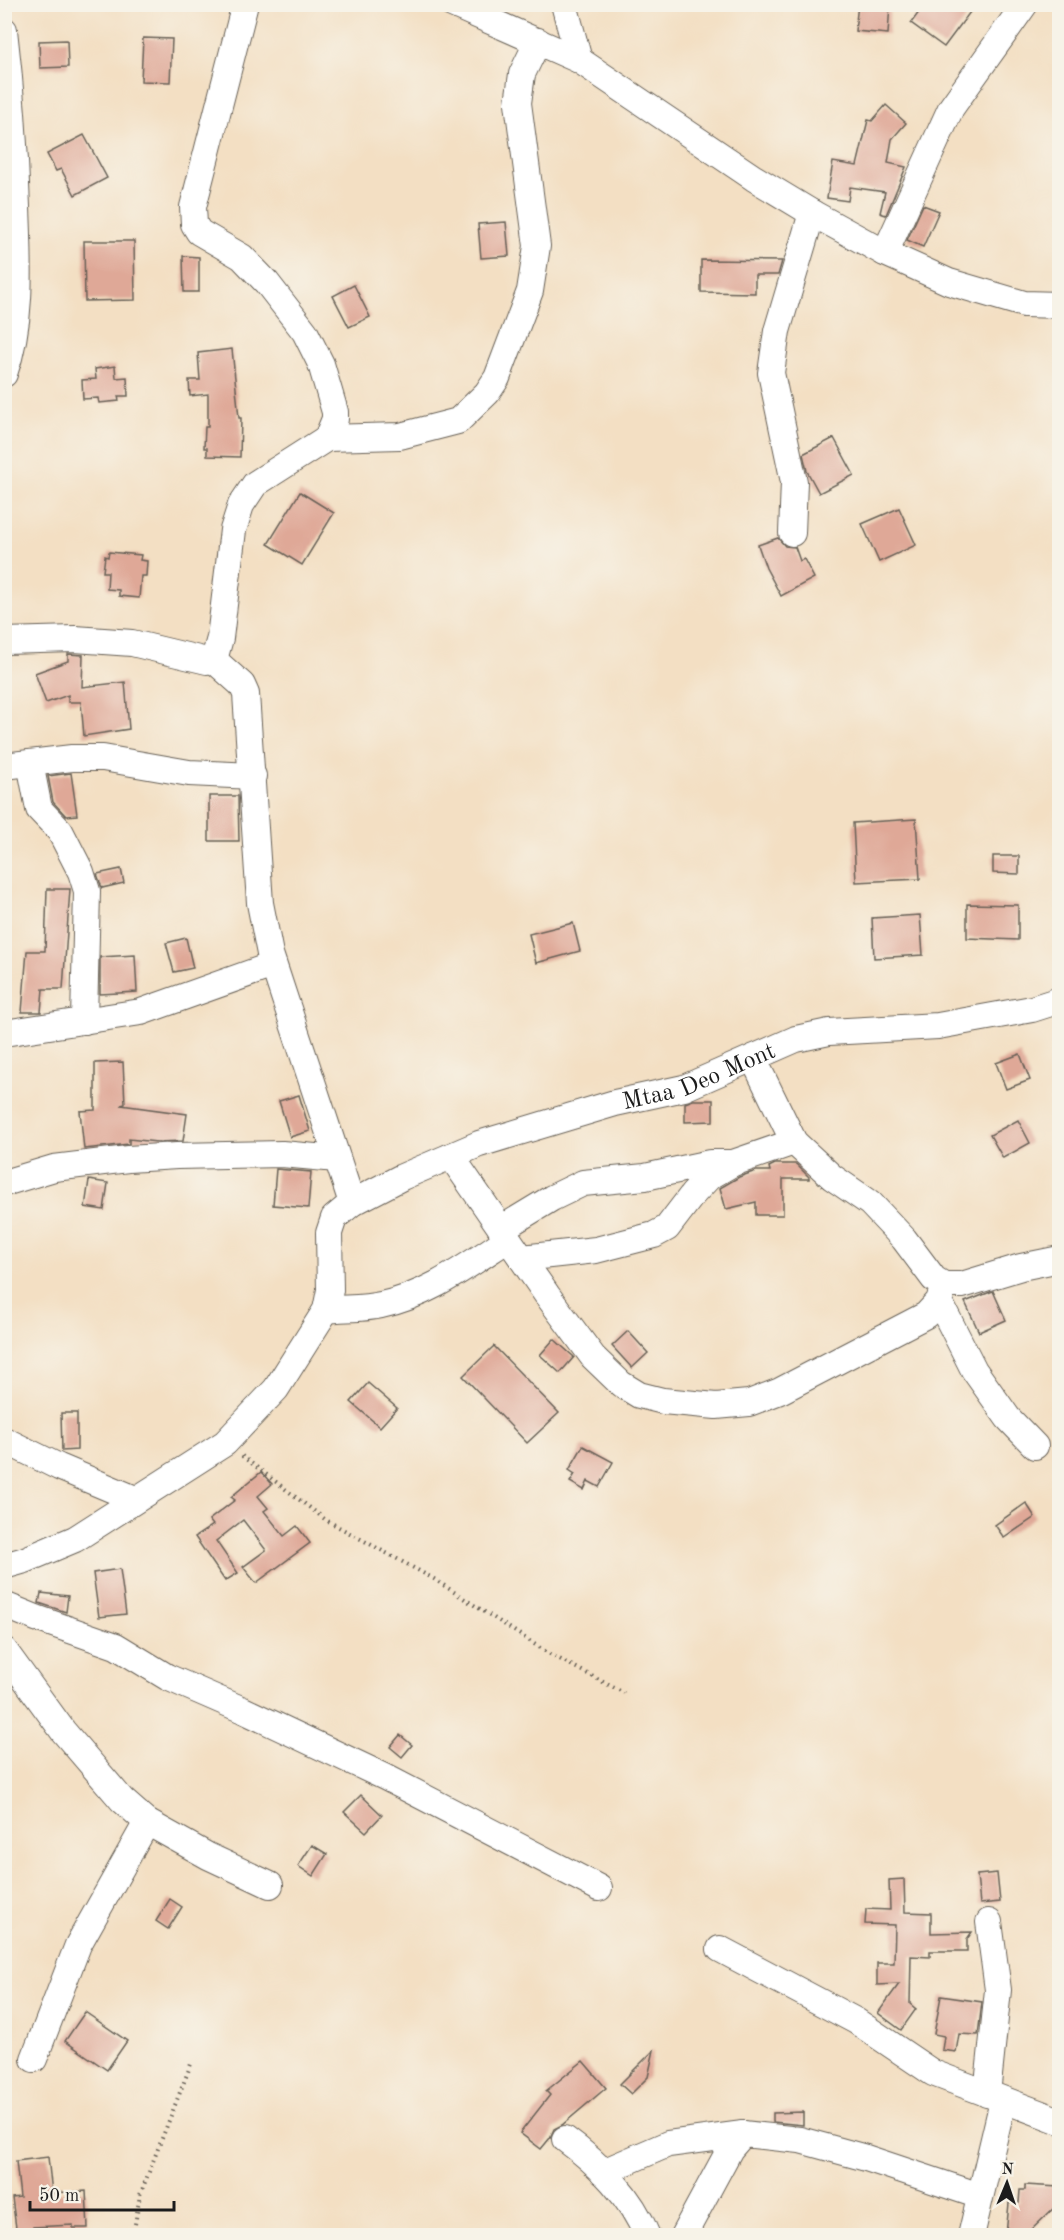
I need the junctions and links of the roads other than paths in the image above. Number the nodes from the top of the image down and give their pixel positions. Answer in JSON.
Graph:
{"nodes":[{"id":1,"x":245,"y":4,"type":"edge"},
{"id":2,"x":452,"y":4,"type":"edge"},
{"id":3,"x":564,"y":4,"type":"edge"},
{"id":4,"x":1025,"y":4,"type":"edge"},
{"id":5,"x":4,"y":30,"type":"edge"},
{"id":6,"x":538,"y":41,"type":"junction"},
{"id":7,"x":579,"y":60,"type":"junction"},
{"id":8,"x":812,"y":213,"type":"junction"},
{"id":9,"x":885,"y":253,"type":"junction"},
{"id":10,"x":1059,"y":305,"type":"edge"},
{"id":11,"x":4,"y":374,"type":"edge"},
{"id":12,"x":327,"y":438,"type":"junction"},
{"id":13,"x":792,"y":533,"type":"dead end"},
{"id":14,"x":4,"y":641,"type":"edge"},
{"id":15,"x":214,"y":660,"type":"junction"},
{"id":16,"x":17,"y":764,"type":"edge"},
{"id":17,"x":253,"y":776,"type":"junction"},
{"id":18,"x":273,"y":965,"type":"junction"},
{"id":19,"x":1059,"y":1000,"type":"edge"},
{"id":20,"x":84,"y":1021,"type":"junction"},
{"id":21,"x":4,"y":1034,"type":"edge"},
{"id":22,"x":753,"y":1058,"type":"junction"},
{"id":23,"x":794,"y":1142,"type":"junction"},
{"id":24,"x":451,"y":1156,"type":"junction"},
{"id":25,"x":337,"y":1160,"type":"junction"},
{"id":26,"x":733,"y":1163,"type":"junction"},
{"id":27,"x":4,"y":1184,"type":"edge"},
{"id":28,"x":351,"y":1203,"type":"junction"},
{"id":29,"x":511,"y":1242,"type":"junction"},
{"id":30,"x":1059,"y":1259,"type":"edge"},
{"id":31,"x":942,"y":1293,"type":"junction"},
{"id":32,"x":326,"y":1310,"type":"junction"},
{"id":33,"x":4,"y":1440,"type":"edge"},
{"id":34,"x":1035,"y":1446,"type":"dead end"},
{"id":35,"x":135,"y":1499,"type":"junction"},
{"id":36,"x":4,"y":1566,"type":"edge"},
{"id":37,"x":4,"y":1605,"type":"edge"},
{"id":38,"x":4,"y":1650,"type":"edge"},
{"id":39,"x":147,"y":1822,"type":"junction"},
{"id":40,"x":270,"y":1885,"type":"dead end"},
{"id":41,"x":599,"y":1888,"type":"dead end"},
{"id":42,"x":989,"y":1922,"type":"dead end"},
{"id":43,"x":720,"y":1949,"type":"dead end"},
{"id":44,"x":34,"y":2059,"type":"dead end"},
{"id":45,"x":995,"y":2097,"type":"junction"},
{"id":46,"x":1059,"y":2121,"type":"edge"},
{"id":47,"x":743,"y":2134,"type":"junction"},
{"id":48,"x":565,"y":2139,"type":"dead end"},
{"id":49,"x":603,"y":2172,"type":"junction"},
{"id":50,"x":980,"y":2196,"type":"junction"},
{"id":51,"x":647,"y":2235,"type":"edge"},
{"id":52,"x":683,"y":2235,"type":"edge"},
{"id":53,"x":971,"y":2235,"type":"edge"}],
"edges":[{"from":1,"to":12,"type":"street"},
{"from":2,"to":6,"type":"street"},
{"from":3,"to":7,"type":"street"},
{"from":4,"to":9,"type":"street"},
{"from":5,"to":11,"type":"street"},
{"from":6,"to":7,"type":"street"},
{"from":6,"to":12,"type":"street"},
{"from":7,"to":8,"type":"street"},
{"from":8,"to":9,"type":"street"},
{"from":8,"to":13,"type":"street"},
{"from":9,"to":10,"type":"street"},
{"from":12,"to":15,"type":"street"},
{"from":14,"to":15,"type":"street"},
{"from":15,"to":17,"type":"street"},
{"from":16,"to":17,"type":"street"},
{"from":16,"to":20,"type":"street"},
{"from":17,"to":18,"type":"street"},
{"from":18,"to":20,"type":"street"},
{"from":18,"to":25,"type":"street"},
{"from":19,"to":22,"type":"street","name":"Mtaa Deo Mont"},
{"from":20,"to":21,"type":"street"},
{"from":22,"to":23,"type":"street"},
{"from":22,"to":24,"type":"street","name":"Mtaa Deo Mont"},
{"from":23,"to":26,"type":"street"},
{"from":23,"to":31,"type":"street"},
{"from":24,"to":28,"type":"street","name":"Mtaa Deo Mont"},
{"from":24,"to":29,"type":"street"},
{"from":25,"to":27,"type":"street"},
{"from":25,"to":28,"type":"street"},
{"from":26,"to":29,"type":"street"},
{"from":26,"to":29,"type":"street"},
{"from":28,"to":32,"type":"street"},
{"from":29,"to":31,"type":"street"},
{"from":29,"to":32,"type":"street"},
{"from":30,"to":31,"type":"street"},
{"from":31,"to":34,"type":"street"},
{"from":32,"to":35,"type":"street"},
{"from":33,"to":35,"type":"street"},
{"from":35,"to":36,"type":"street"},
{"from":37,"to":41,"type":"street"},
{"from":38,"to":39,"type":"street"},
{"from":39,"to":40,"type":"street"},
{"from":39,"to":44,"type":"street"},
{"from":42,"to":45,"type":"street"},
{"from":43,"to":45,"type":"street"},
{"from":45,"to":46,"type":"street"},
{"from":45,"to":50,"type":"street"},
{"from":47,"to":49,"type":"street"},
{"from":47,"to":50,"type":"street"},
{"from":47,"to":52,"type":"street"},
{"from":48,"to":49,"type":"street"},
{"from":49,"to":51,"type":"street"},
{"from":50,"to":53,"type":"street"}]}
